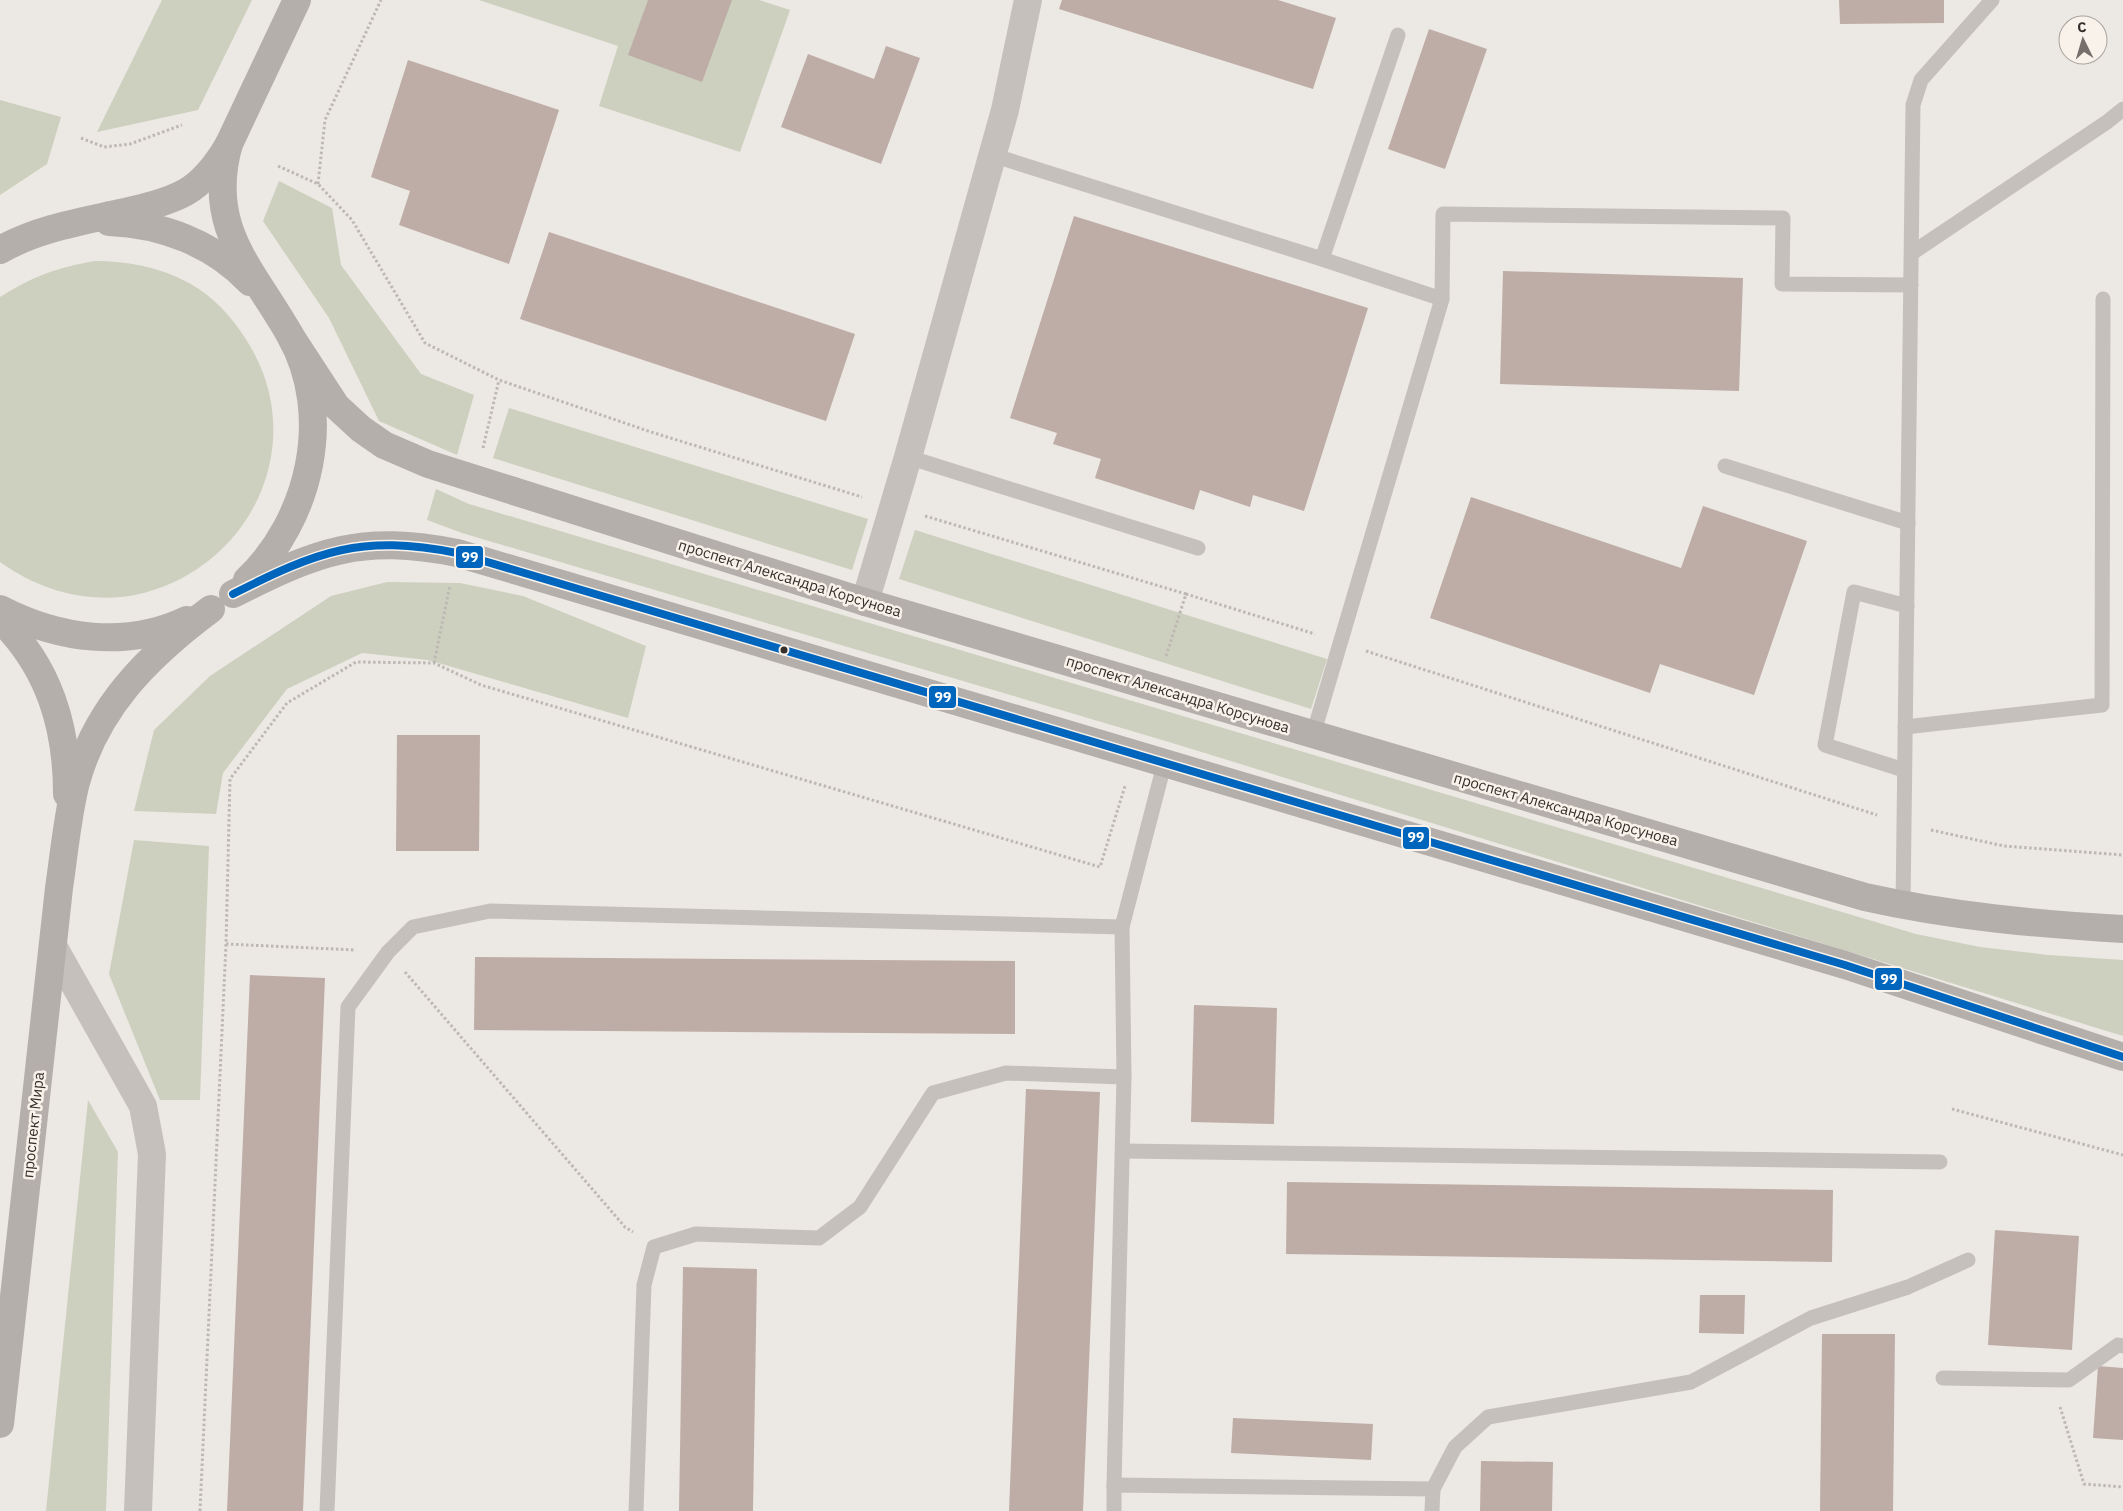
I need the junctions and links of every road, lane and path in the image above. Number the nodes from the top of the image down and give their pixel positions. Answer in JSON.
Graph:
{"nodes":[{"id":1,"x":297,"y":0,"type":"edge"},
{"id":2,"x":380,"y":0,"type":"edge"},
{"id":3,"x":1028,"y":0,"type":"edge"},
{"id":4,"x":1992,"y":0,"type":"edge"},
{"id":5,"x":1398,"y":35,"type":"dead end"},
{"id":6,"x":2123,"y":109,"type":"edge"},
{"id":7,"x":182,"y":125,"type":"dead end"},
{"id":8,"x":81,"y":138,"type":"dead end"},
{"id":9,"x":230,"y":144,"type":"junction"},
{"id":10,"x":992,"y":155,"type":"junction"},
{"id":11,"x":278,"y":166,"type":"dead end"},
{"id":12,"x":318,"y":184,"type":"junction"},
{"id":13,"x":50,"y":228,"type":"junction"},
{"id":14,"x":0,"y":250,"type":"edge"},
{"id":15,"x":1912,"y":253,"type":"junction"},
{"id":16,"x":1322,"y":259,"type":"junction"},
{"id":17,"x":1911,"y":285,"type":"junction"},
{"id":18,"x":1442,"y":299,"type":"junction"},
{"id":19,"x":2103,"y":299,"type":"dead end"},
{"id":20,"x":268,"y":301,"type":"junction"},
{"id":21,"x":291,"y":337,"type":"junction"},
{"id":22,"x":908,"y":457,"type":"junction"},
{"id":23,"x":1725,"y":466,"type":"dead end"},
{"id":24,"x":894,"y":506,"type":"junction"},
{"id":25,"x":1908,"y":523,"type":"junction"},
{"id":26,"x":1198,"y":548,"type":"dead end"},
{"id":27,"x":1186,"y":594,"type":"junction"},
{"id":28,"x":222,"y":601,"type":"junction"},
{"id":29,"x":865,"y":602,"type":"junction"},
{"id":30,"x":1906,"y":606,"type":"junction"},
{"id":31,"x":0,"y":609,"type":"edge"},
{"id":32,"x":0,"y":619,"type":"edge"},
{"id":33,"x":1341,"y":643,"type":"junction"},
{"id":34,"x":1156,"y":688,"type":"junction"},
{"id":35,"x":1905,"y":727,"type":"junction"},
{"id":36,"x":1314,"y":734,"type":"junction"},
{"id":37,"x":1134,"y":755,"type":"junction"},
{"id":38,"x":1164,"y":764,"type":"junction"},
{"id":39,"x":1904,"y":770,"type":"junction"},
{"id":40,"x":1904,"y":824,"type":"junction"},
{"id":41,"x":67,"y":827,"type":"junction"},
{"id":42,"x":2123,"y":855,"type":"edge"},
{"id":43,"x":1100,"y":866,"type":"dead end"},
{"id":44,"x":1903,"y":906,"type":"junction"},
{"id":45,"x":1122,"y":927,"type":"junction"},
{"id":46,"x":2123,"y":929,"type":"edge"},
{"id":47,"x":226,"y":944,"type":"dead end"},
{"id":48,"x":53,"y":946,"type":"junction"},
{"id":49,"x":388,"y":952,"type":"junction"},
{"id":50,"x":2123,"y":1057,"type":"edge"},
{"id":51,"x":1124,"y":1077,"type":"junction"},
{"id":52,"x":1952,"y":1109,"type":"dead end"},
{"id":53,"x":1123,"y":1151,"type":"junction"},
{"id":54,"x":2123,"y":1155,"type":"edge"},
{"id":55,"x":1940,"y":1162,"type":"dead end"},
{"id":56,"x":654,"y":1248,"type":"junction"},
{"id":57,"x":1968,"y":1260,"type":"dead end"},
{"id":58,"x":2123,"y":1346,"type":"edge"},
{"id":59,"x":1943,"y":1378,"type":"dead end"},
{"id":60,"x":2051,"y":1379,"type":"junction"},
{"id":61,"x":0,"y":1424,"type":"edge"},
{"id":62,"x":1114,"y":1485,"type":"junction"},
{"id":63,"x":2123,"y":1487,"type":"edge"},
{"id":64,"x":1432,"y":1489,"type":"junction"},
{"id":65,"x":138,"y":1511,"type":"edge"},
{"id":66,"x":327,"y":1511,"type":"edge"},
{"id":67,"x":636,"y":1511,"type":"edge"},
{"id":68,"x":1114,"y":1511,"type":"edge"},
{"id":69,"x":1432,"y":1511,"type":"edge"}],
"edges":[{"from":1,"to":9,"type":"main road"},
{"from":2,"to":12,"type":"path"},
{"from":3,"to":10,"type":"street"},
{"from":4,"to":15,"type":"lane"},
{"from":5,"to":16,"type":"lane"},
{"from":6,"to":15,"type":"lane"},
{"from":7,"to":8,"type":"path"},
{"from":9,"to":13,"type":"main road"},
{"from":9,"to":20,"type":"main road"},
{"from":10,"to":16,"type":"lane"},
{"from":10,"to":22,"type":"street"},
{"from":11,"to":12,"type":"path"},
{"from":12,"to":24,"type":"path"},
{"from":13,"to":14,"type":"main road"},
{"from":13,"to":20,"type":"main road"},
{"from":15,"to":17,"type":"lane"},
{"from":16,"to":18,"type":"lane"},
{"from":17,"to":18,"type":"lane"},
{"from":17,"to":25,"type":"lane"},
{"from":18,"to":33,"type":"lane"},
{"from":19,"to":35,"type":"lane"},
{"from":20,"to":21,"type":"main road"},
{"from":21,"to":28,"type":"main road"},
{"from":21,"to":29,"type":"main road","name":"проспект Александра Корсунова"},
{"from":22,"to":24,"type":"street"},
{"from":22,"to":26,"type":"lane"},
{"from":23,"to":25,"type":"lane"},
{"from":24,"to":27,"type":"path"},
{"from":24,"to":29,"type":"street"},
{"from":25,"to":30,"type":"lane"},
{"from":27,"to":33,"type":"path"},
{"from":27,"to":34,"type":"path"},
{"from":28,"to":31,"type":"main road"},
{"from":28,"to":37,"type":"main road"},
{"from":28,"to":41,"type":"main road","name":"проспект Мира"},
{"from":29,"to":34,"type":"main road","name":"проспект Александра Корсунова"},
{"from":30,"to":35,"type":"lane"},
{"from":30,"to":39,"type":"lane"},
{"from":32,"to":41,"type":"main road","name":"проспект Мира"},
{"from":33,"to":36,"type":"lane"},
{"from":33,"to":40,"type":"path"},
{"from":34,"to":36,"type":"main road","name":"проспект Александра Корсунова"},
{"from":35,"to":39,"type":"lane"},
{"from":36,"to":44,"type":"main road","name":"проспект Александра Корсунова"},
{"from":37,"to":38,"type":"main road"},
{"from":37,"to":43,"type":"path"},
{"from":38,"to":45,"type":"lane"},
{"from":38,"to":50,"type":"main road"},
{"from":39,"to":40,"type":"lane"},
{"from":40,"to":42,"type":"path"},
{"from":40,"to":44,"type":"lane"},
{"from":41,"to":48,"type":"main road","name":"проспект Мира"},
{"from":44,"to":46,"type":"main road","name":"проспект Александра Корсунова"},
{"from":45,"to":49,"type":"lane"},
{"from":45,"to":51,"type":"lane"},
{"from":47,"to":49,"type":"path"},
{"from":48,"to":61,"type":"main road","name":"проспект Мира"},
{"from":48,"to":65,"type":"street"},
{"from":49,"to":56,"type":"path"},
{"from":49,"to":66,"type":"lane"},
{"from":51,"to":53,"type":"lane"},
{"from":51,"to":56,"type":"lane"},
{"from":52,"to":54,"type":"path"},
{"from":53,"to":55,"type":"lane"},
{"from":53,"to":62,"type":"lane"},
{"from":56,"to":67,"type":"lane"},
{"from":57,"to":64,"type":"lane"},
{"from":58,"to":60,"type":"lane"},
{"from":59,"to":60,"type":"lane"},
{"from":60,"to":63,"type":"path"},
{"from":62,"to":64,"type":"lane"},
{"from":62,"to":68,"type":"lane"},
{"from":64,"to":69,"type":"lane"}]}
